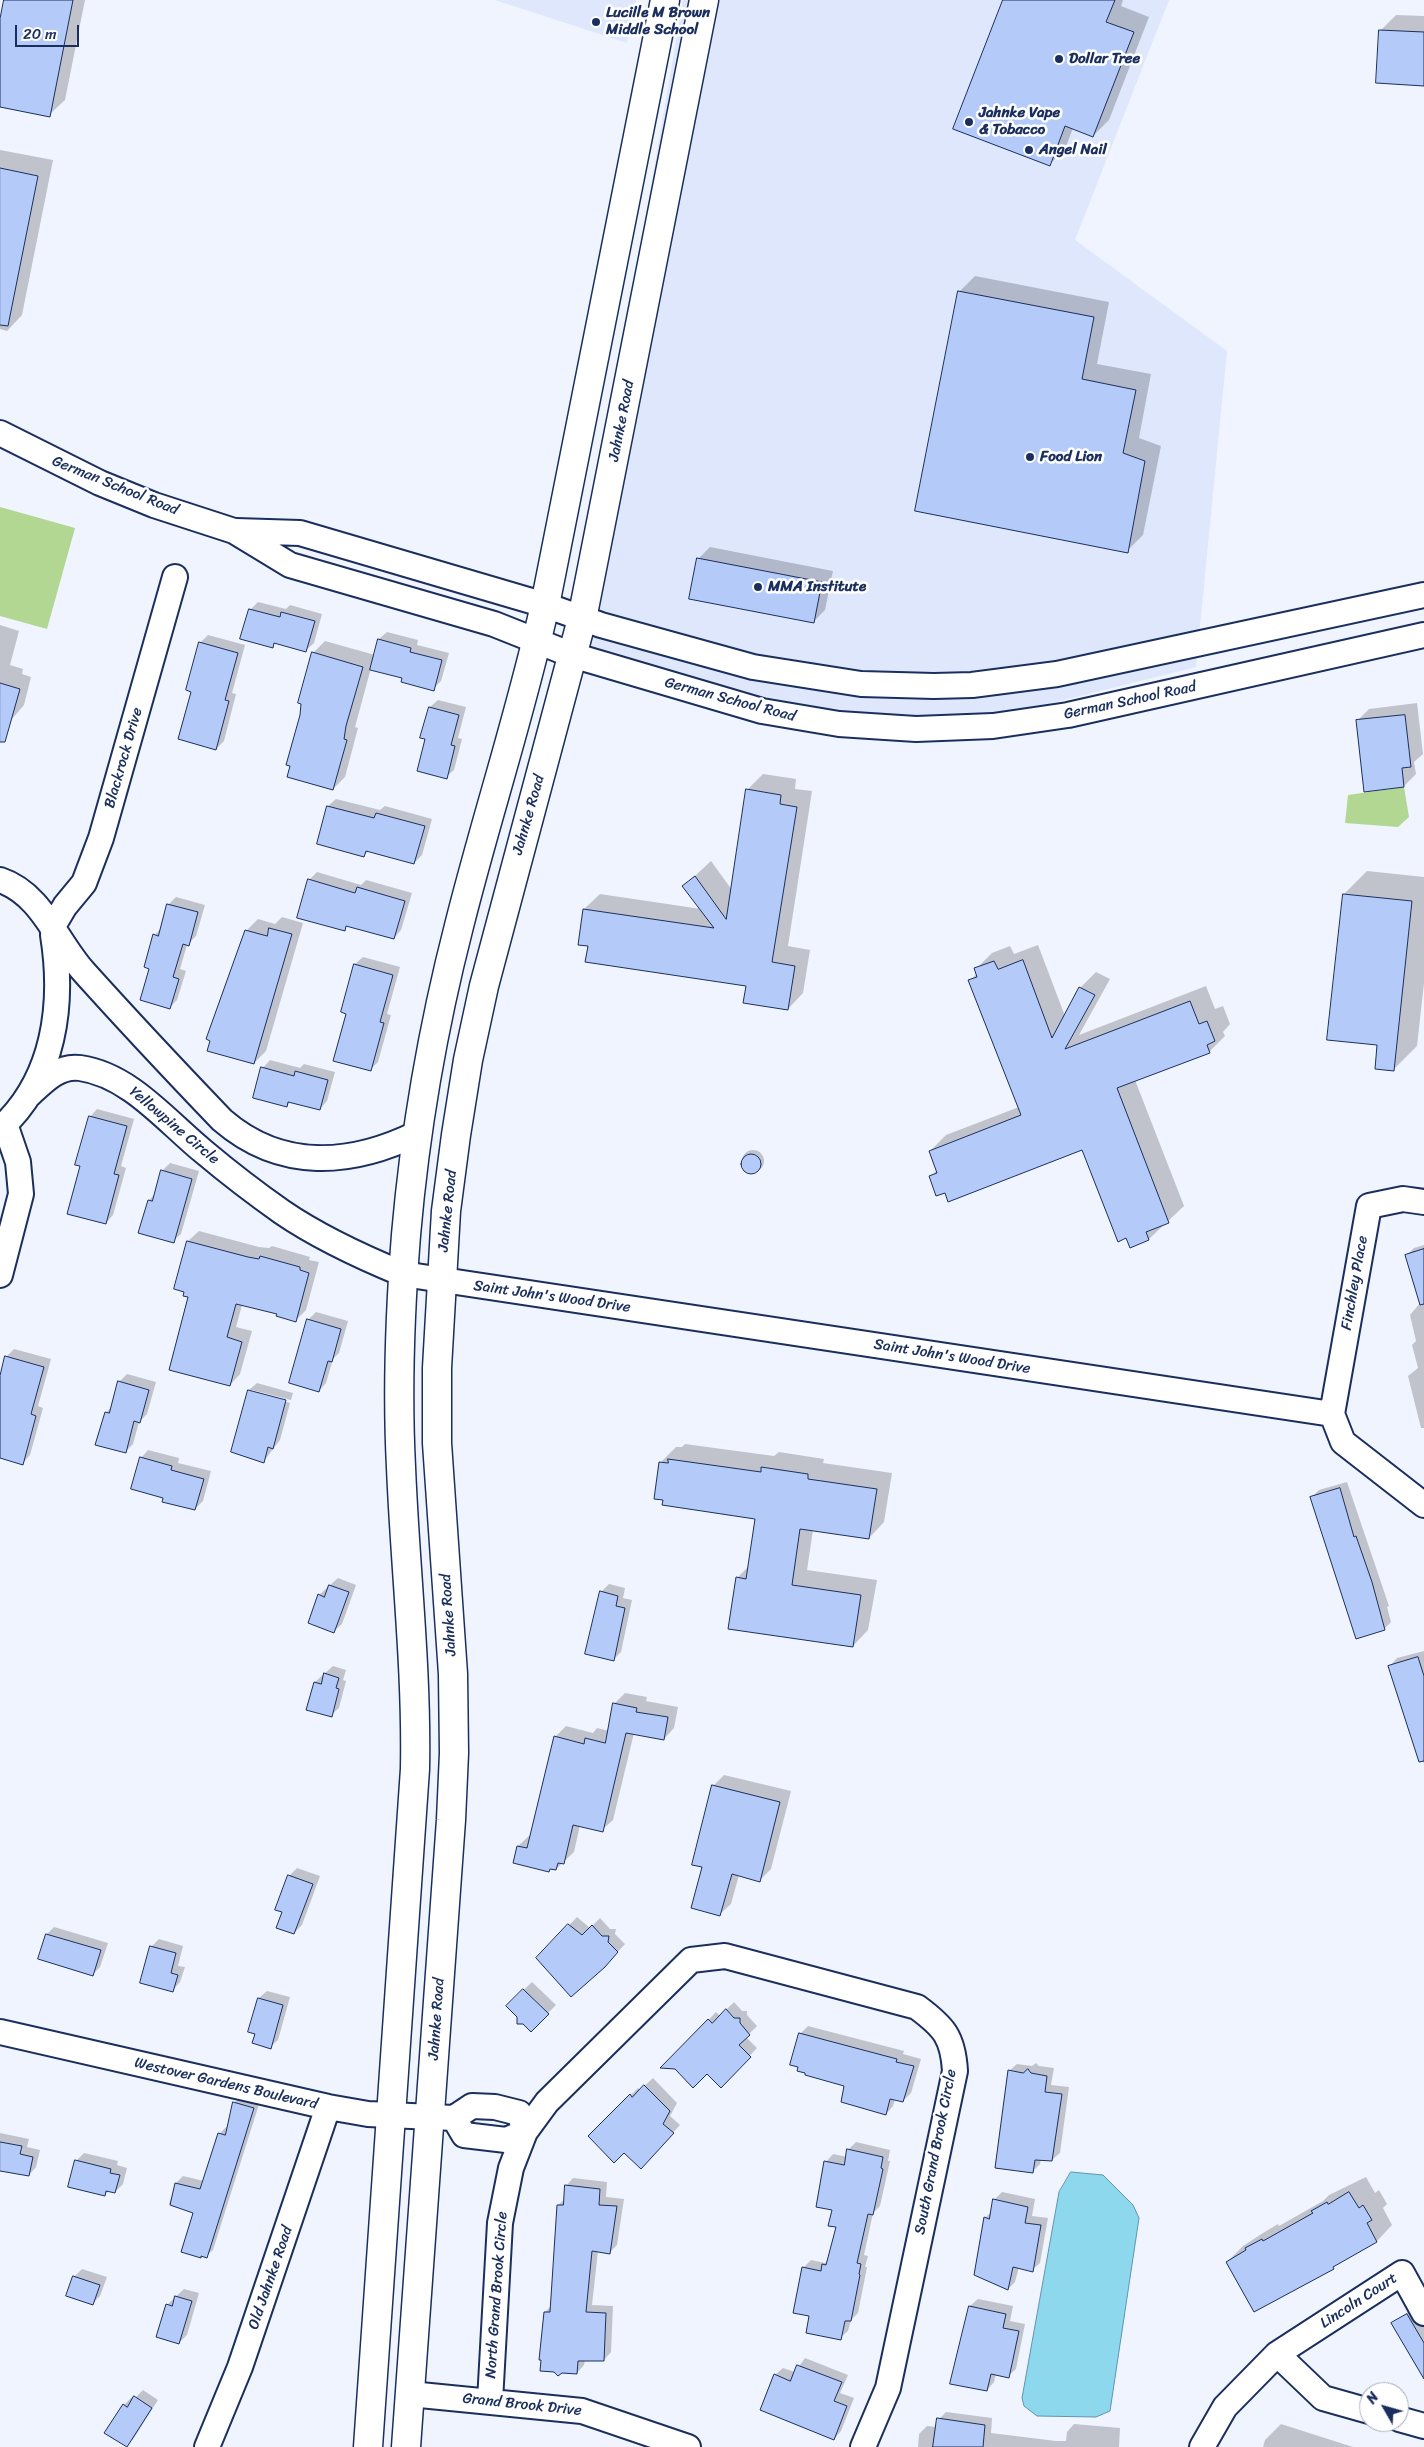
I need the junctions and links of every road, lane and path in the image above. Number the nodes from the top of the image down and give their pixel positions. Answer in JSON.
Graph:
{"nodes":[{"id":1,"x":665,"y":0,"type":"edge"},
{"id":2,"x":704,"y":0,"type":"edge"},
{"id":3,"x":0,"y":433,"type":"edge"},
{"id":4,"x":234,"y":531,"type":"junction"},
{"id":5,"x":176,"y":577,"type":"dead end"},
{"id":6,"x":1424,"y":595,"type":"edge"},
{"id":7,"x":545,"y":605,"type":"junction"},
{"id":8,"x":582,"y":619,"type":"junction"},
{"id":9,"x":1424,"y":635,"type":"edge"},
{"id":10,"x":537,"y":641,"type":"junction"},
{"id":11,"x":572,"y":656,"type":"junction"},
{"id":12,"x":0,"y":880,"type":"edge"},
{"id":13,"x":52,"y":928,"type":"junction"},
{"id":14,"x":29,"y":1095,"type":"junction"},
{"id":15,"x":222,"y":1120,"type":"junction"},
{"id":16,"x":3,"y":1126,"type":"edge"},
{"id":17,"x":418,"y":1134,"type":"junction"},
{"id":18,"x":261,"y":1197,"type":"junction"},
{"id":19,"x":1424,"y":1202,"type":"edge"},
{"id":20,"x":403,"y":1274,"type":"junction"},
{"id":21,"x":0,"y":1275,"type":"edge"},
{"id":22,"x":441,"y":1281,"type":"junction"},
{"id":23,"x":1332,"y":1414,"type":"junction"},
{"id":24,"x":1424,"y":1505,"type":"edge"},
{"id":25,"x":691,"y":1960,"type":"joint"},
{"id":26,"x":0,"y":2032,"type":"edge"},
{"id":27,"x":328,"y":2107,"type":"junction"},
{"id":28,"x":391,"y":2114,"type":"junction"},
{"id":29,"x":442,"y":2118,"type":"junction"},
{"id":30,"x":525,"y":2132,"type":"junction"},
{"id":31,"x":1424,"y":2313,"type":"edge"},
{"id":32,"x":1278,"y":2354,"type":"junction"},
{"id":33,"x":410,"y":2394,"type":"junction"},
{"id":34,"x":490,"y":2401,"type":"junction"},
{"id":35,"x":1359,"y":2408,"type":"edge"},
{"id":36,"x":1409,"y":2422,"type":"edge"},
{"id":37,"x":1424,"y":2426,"type":"edge"},
{"id":38,"x":207,"y":2447,"type":"edge"},
{"id":39,"x":368,"y":2447,"type":"edge"},
{"id":40,"x":406,"y":2447,"type":"edge"},
{"id":41,"x":688,"y":2447,"type":"edge"},
{"id":42,"x":863,"y":2447,"type":"edge"},
{"id":43,"x":1202,"y":2447,"type":"edge"}],
"edges":[{"from":1,"to":7,"type":"main road"},
{"from":2,"to":8,"type":"main road","name":"Jahnke Road"},
{"from":3,"to":4,"type":"street","name":"German School Road"},
{"from":4,"to":7,"type":"street","name":"German School Road"},
{"from":4,"to":10,"type":"street","name":"German School Road"},
{"from":5,"to":13,"type":"street","name":"Blackrock Drive"},
{"from":6,"to":8,"type":"street","name":"German School Road"},
{"from":7,"to":8,"type":"street","name":"German School Road"},
{"from":7,"to":10,"type":"main road"},
{"from":8,"to":11,"type":"main road","name":"Jahnke Road"},
{"from":9,"to":11,"type":"street","name":"German School Road"},
{"from":10,"to":11,"type":"street","name":"German School Road"},
{"from":10,"to":17,"type":"main road"},
{"from":11,"to":22,"type":"main road","name":"Jahnke Road"},
{"from":12,"to":13,"type":"street","name":"Yellowpine Circle"},
{"from":13,"to":14,"type":"street","name":"Yellowpine Circle"},
{"from":13,"to":15,"type":"street","name":"Yellowpine Circle"},
{"from":14,"to":16,"type":"street","name":"Yellowpine Circle"},
{"from":14,"to":18,"type":"street","name":"Yellowpine Circle"},
{"from":15,"to":17,"type":"street","name":"Yellowpine Circle"},
{"from":15,"to":18,"type":"street","name":"Yellowpine Circle"},
{"from":16,"to":21,"type":"street"},
{"from":17,"to":20,"type":"main road"},
{"from":18,"to":20,"type":"street","name":"Yellowpine Circle"},
{"from":19,"to":23,"type":"street","name":"Finchley Place"},
{"from":20,"to":22,"type":"street","name":"Yellowpine Circle"},
{"from":20,"to":28,"type":"main road"},
{"from":22,"to":23,"type":"street","name":"Saint John's Wood Drive"},
{"from":22,"to":29,"type":"main road","name":"Jahnke Road"},
{"from":23,"to":24,"type":"street"},
{"from":25,"to":30,"type":"street","name":"North Grand Brook Circle"},
{"from":25,"to":42,"type":"street","name":"South Grand Brook Circle"},
{"from":26,"to":27,"type":"street","name":"Westover Gardens Boulevard"},
{"from":27,"to":28,"type":"street","name":"Westover Gardens Boulevard"},
{"from":27,"to":38,"type":"street","name":"Old Jahnke Road"},
{"from":28,"to":29,"type":"street","name":"Westover Gardens Boulevard"},
{"from":28,"to":39,"type":"main road"},
{"from":29,"to":30,"type":"street"},
{"from":29,"to":33,"type":"main road","name":"Jahnke Road"},
{"from":30,"to":34,"type":"street","name":"North Grand Brook Circle"},
{"from":31,"to":32,"type":"street","name":"Lincoln Court"},
{"from":32,"to":35,"type":"street"},
{"from":32,"to":43,"type":"street","name":"Lincoln Court"},
{"from":33,"to":34,"type":"street","name":"Grand Brook Drive"},
{"from":33,"to":40,"type":"main road","name":"Jahnke Road"},
{"from":34,"to":41,"type":"street","name":"Grand Brook Drive"},
{"from":36,"to":37,"type":"street"}]}
